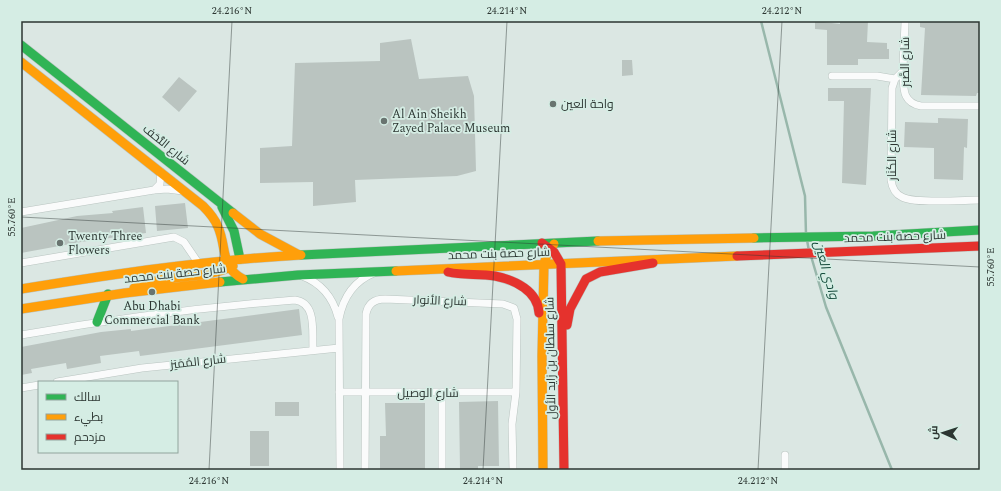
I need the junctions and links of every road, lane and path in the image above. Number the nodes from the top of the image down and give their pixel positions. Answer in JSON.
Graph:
{"nodes":[{"id":1,"x":905,"y":21,"type":"edge"},
{"id":2,"x":21,"y":45,"type":"edge"},
{"id":3,"x":21,"y":62,"type":"edge"},
{"id":4,"x":904,"y":70,"type":"junction"},
{"id":5,"x":832,"y":76,"type":"dead end"},
{"id":6,"x":895,"y":79,"type":"junction"},
{"id":7,"x":980,"y":106,"type":"edge"},
{"id":8,"x":161,"y":172,"type":"junction"},
{"id":9,"x":154,"y":190,"type":"junction"},
{"id":10,"x":188,"y":192,"type":"junction"},
{"id":11,"x":980,"y":200,"type":"edge"},
{"id":12,"x":220,"y":203,"type":"junction"},
{"id":13,"x":21,"y":212,"type":"edge"},
{"id":14,"x":980,"y":230,"type":"edge"},
{"id":15,"x":553,"y":245,"type":"junction"},
{"id":16,"x":980,"y":246,"type":"edge"},
{"id":17,"x":300,"y":256,"type":"junction"},
{"id":18,"x":240,"y":259,"type":"junction"},
{"id":19,"x":661,"y":259,"type":"junction"},
{"id":20,"x":21,"y":262,"type":"edge"},
{"id":21,"x":199,"y":264,"type":"junction"},
{"id":22,"x":544,"y":264,"type":"junction"},
{"id":23,"x":561,"y":264,"type":"junction"},
{"id":24,"x":227,"y":265,"type":"junction"},
{"id":25,"x":440,"y":269,"type":"junction"},
{"id":26,"x":381,"y":271,"type":"junction"},
{"id":27,"x":298,"y":275,"type":"junction"},
{"id":28,"x":243,"y":279,"type":"junction"},
{"id":29,"x":21,"y":289,"type":"edge"},
{"id":30,"x":129,"y":292,"type":"junction"},
{"id":31,"x":108,"y":294,"type":"junction"},
{"id":32,"x":21,"y":309,"type":"edge"},
{"id":33,"x":339,"y":319,"type":"junction"},
{"id":34,"x":96,"y":322,"type":"junction"},
{"id":35,"x":21,"y":335,"type":"edge"},
{"id":36,"x":339,"y":348,"type":"junction"},
{"id":37,"x":313,"y":349,"type":"junction"},
{"id":38,"x":542,"y":356,"type":"junction"},
{"id":39,"x":564,"y":374,"type":"junction"},
{"id":40,"x":63,"y":381,"type":"edge"},
{"id":41,"x":38,"y":385,"type":"edge"},
{"id":42,"x":21,"y":388,"type":"edge"},
{"id":43,"x":339,"y":392,"type":"junction"},
{"id":44,"x":366,"y":392,"type":"junction"},
{"id":45,"x":516,"y":392,"type":"junction"},
{"id":46,"x":442,"y":393,"type":"junction"},
{"id":47,"x":785,"y":455,"type":"dead end"},
{"id":48,"x":340,"y":470,"type":"edge"},
{"id":49,"x":365,"y":470,"type":"edge"},
{"id":50,"x":442,"y":470,"type":"edge"},
{"id":51,"x":513,"y":470,"type":"edge"},
{"id":52,"x":543,"y":470,"type":"edge"},
{"id":53,"x":564,"y":470,"type":"edge"},
{"id":54,"x":785,"y":470,"type":"edge"}],
"edges":[{"from":1,"to":4,"type":"street","name":"شارع الصَّبر"},
{"from":2,"to":12,"type":"main road","name":"شارع التُّحَف"},
{"from":3,"to":8,"type":"main road","name":"شارع التُّحَف"},
{"from":4,"to":6,"type":"street"},
{"from":4,"to":7,"type":"street","name":"شارع الصَّبر"},
{"from":5,"to":6,"type":"street"},
{"from":6,"to":11,"type":"street","name":"شارع الكَنَار"},
{"from":8,"to":9,"type":"street"},
{"from":8,"to":10,"type":"main road","name":"شارع التُّحَف"},
{"from":9,"to":10,"type":"street"},
{"from":9,"to":13,"type":"street"},
{"from":10,"to":24,"type":"main road","name":"شارع التُّحَف"},
{"from":12,"to":17,"type":"main road","name":"شارع التُّحَف"},
{"from":12,"to":18,"type":"main road"},
{"from":14,"to":15,"type":"main road","name":"شارع حصة بنت محمد"},
{"from":15,"to":17,"type":"main road","name":"شارع حصة بنت محمد"},
{"from":15,"to":22,"type":"main road","name":"شارع سلطان بن زايد الأول"},
{"from":15,"to":23,"type":"main road"},
{"from":16,"to":19,"type":"main road","name":"شارع حصة بنت محمد"},
{"from":17,"to":18,"type":"main road","name":"شارع حصة بنت محمد"},
{"from":18,"to":24,"type":"main road","name":"شارع حصة بنت محمد"},
{"from":19,"to":23,"type":"main road","name":"شارع حصة بنت محمد"},
{"from":19,"to":39,"type":"main road"},
{"from":20,"to":21,"type":"street"},
{"from":21,"to":24,"type":"main road","name":"شارع حصة بنت محمد"},
{"from":21,"to":29,"type":"main road","name":"شارع حصة بنت محمد"},
{"from":22,"to":23,"type":"main road","name":"شارع حصة بنت محمد"},
{"from":22,"to":25,"type":"main road","name":"شارع حصة بنت محمد"},
{"from":22,"to":38,"type":"main road","name":"شارع سلطان بن زايد الأول"},
{"from":23,"to":39,"type":"main road","name":"شارع سلطان بن زايد الأول"},
{"from":24,"to":28,"type":"main road"},
{"from":24,"to":30,"type":"main road"},
{"from":25,"to":26,"type":"main road","name":"شارع حصة بنت محمد"},
{"from":25,"to":38,"type":"main road"},
{"from":26,"to":27,"type":"main road","name":"شارع حصة بنت محمد"},
{"from":26,"to":33,"type":"street"},
{"from":27,"to":28,"type":"main road","name":"شارع حصة بنت محمد"},
{"from":27,"to":33,"type":"street"},
{"from":28,"to":30,"type":"main road","name":"شارع حصة بنت محمد"},
{"from":30,"to":31,"type":"main road","name":"شارع حصة بنت محمد"},
{"from":31,"to":32,"type":"main road","name":"شارع حصة بنت محمد"},
{"from":31,"to":34,"type":"main road"},
{"from":33,"to":36,"type":"street"},
{"from":34,"to":35,"type":"street"},
{"from":34,"to":37,"type":"street"},
{"from":36,"to":37,"type":"street","name":"شارع المُمَيَز"},
{"from":36,"to":43,"type":"street"},
{"from":37,"to":40,"type":"street","name":"شارع المُمَيَز"},
{"from":38,"to":52,"type":"main road","name":"شارع سلطان بن زايد الأول"},
{"from":39,"to":53,"type":"main road","name":"شارع سلطان بن زايد الأول"},
{"from":41,"to":42,"type":"street"},
{"from":43,"to":44,"type":"street","name":"شارع الوصيل"},
{"from":43,"to":48,"type":"street"},
{"from":44,"to":45,"type":"street","name":"شارع الأنوار"},
{"from":44,"to":46,"type":"street","name":"شارع الوصيل"},
{"from":44,"to":49,"type":"street","name":"شارع الأنوار"},
{"from":45,"to":46,"type":"street","name":"شارع الوصيل"},
{"from":45,"to":51,"type":"street","name":"شارع الأنوار"},
{"from":46,"to":50,"type":"street"},
{"from":47,"to":54,"type":"street"}]}
